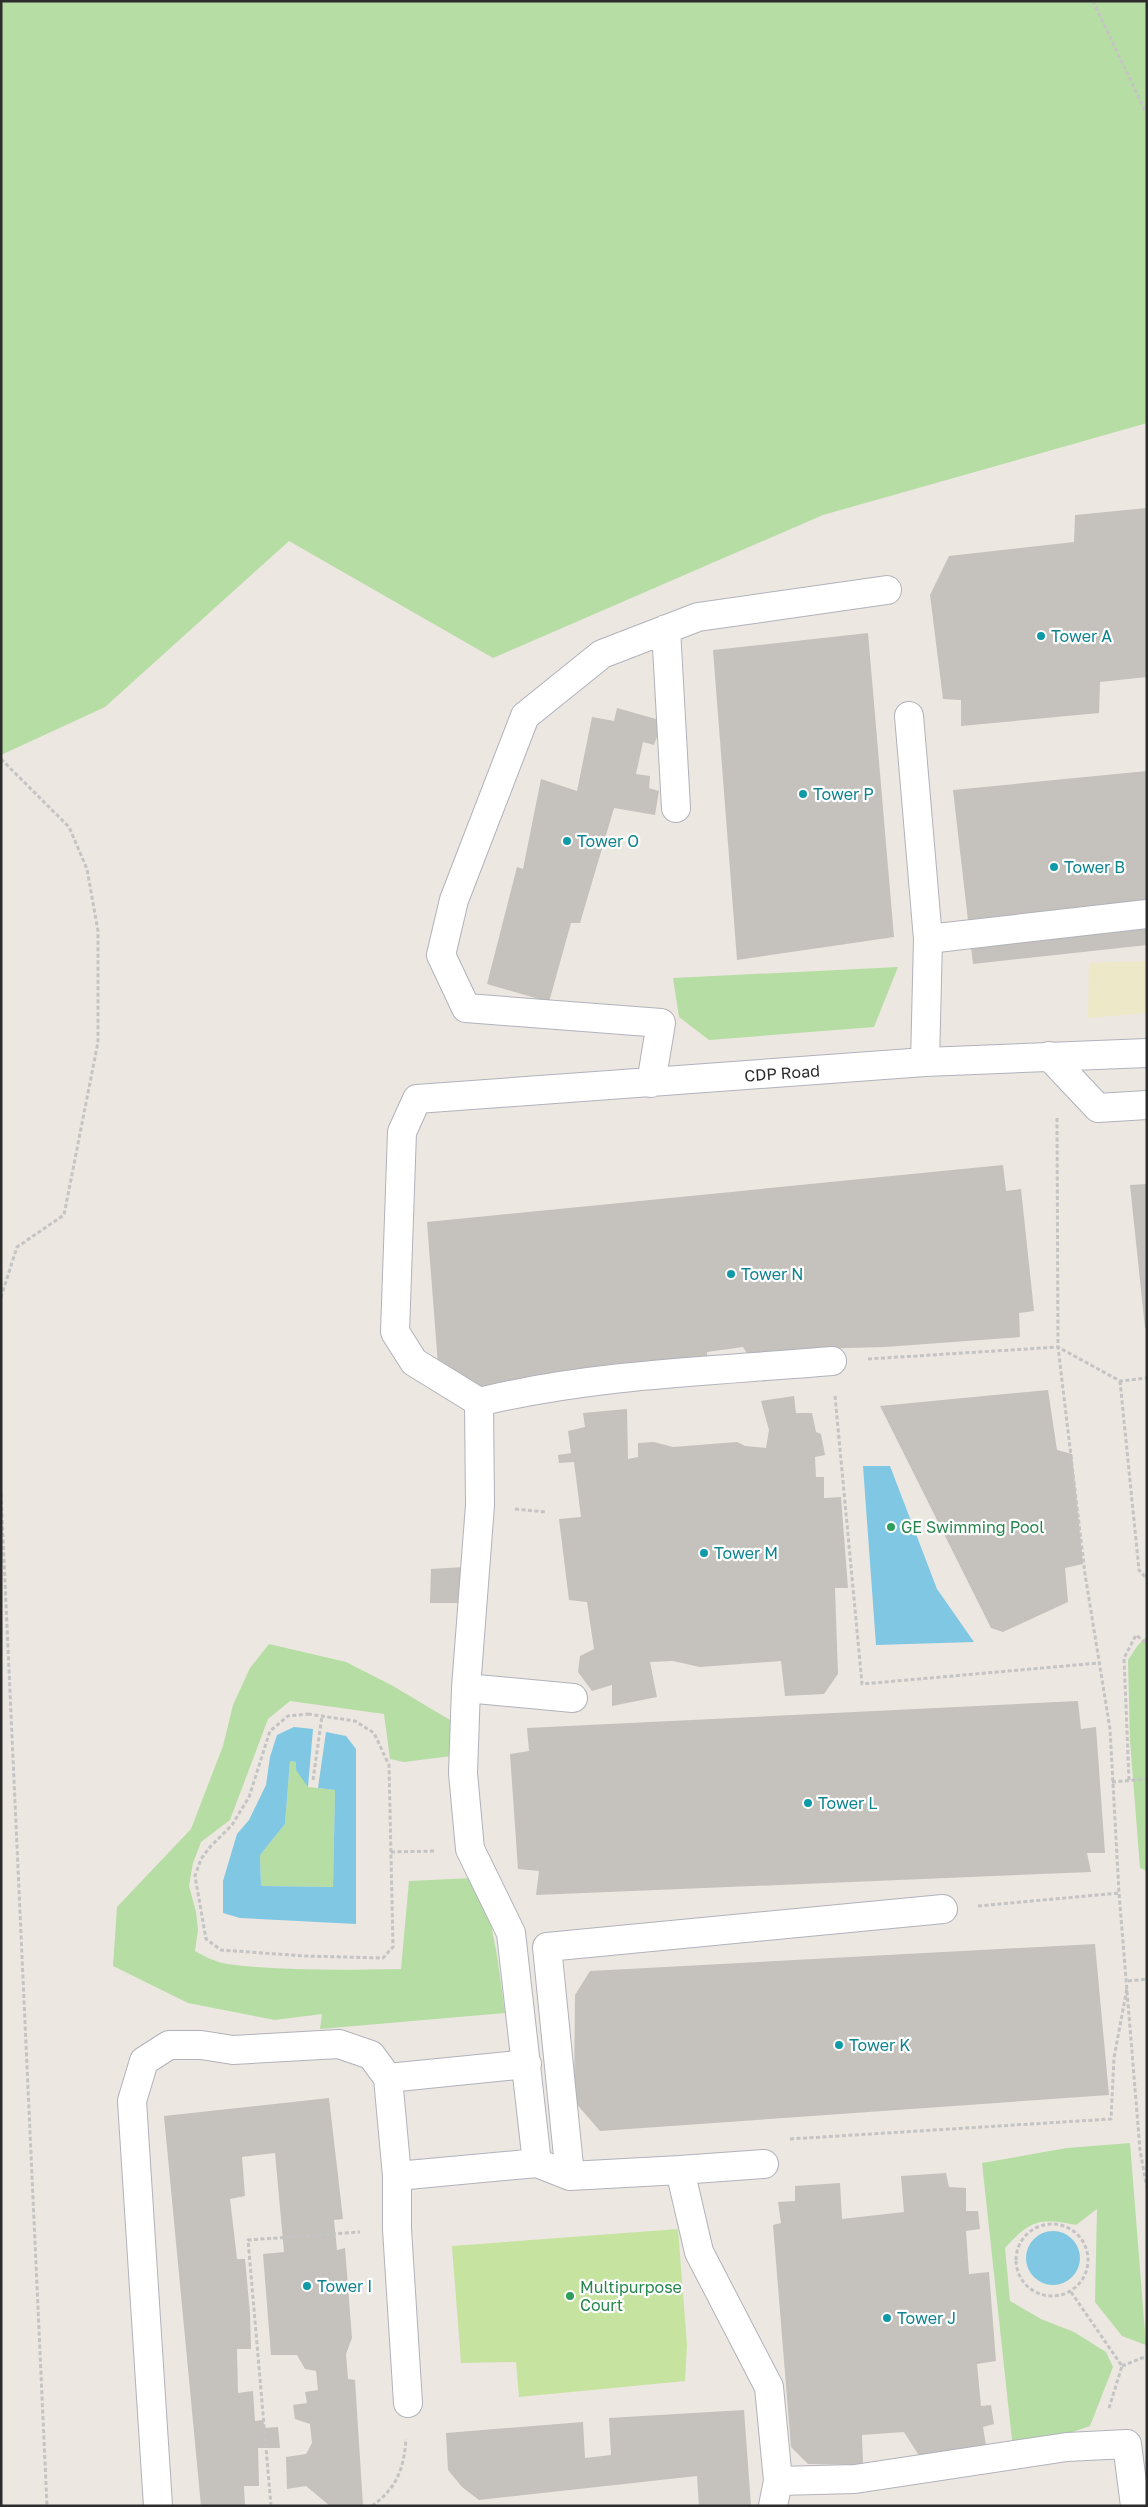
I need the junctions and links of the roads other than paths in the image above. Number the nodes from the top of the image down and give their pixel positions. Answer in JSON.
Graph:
{"nodes":[{"id":1,"x":886,"y":590,"type":"dead end"},
{"id":2,"x":666,"y":629,"type":"junction"},
{"id":3,"x":909,"y":716,"type":"dead end"},
{"id":4,"x":676,"y":808,"type":"dead end"},
{"id":5,"x":1147,"y":914,"type":"edge"},
{"id":6,"x":928,"y":939,"type":"junction"},
{"id":7,"x":1147,"y":1053,"type":"edge"},
{"id":8,"x":1049,"y":1056,"type":"junction"},
{"id":9,"x":925,"y":1062,"type":"junction"},
{"id":10,"x":652,"y":1083,"type":"junction"},
{"id":11,"x":1147,"y":1105,"type":"edge"},
{"id":12,"x":832,"y":1362,"type":"road end"},
{"id":13,"x":479,"y":1402,"type":"junction"},
{"id":14,"x":466,"y":1688,"type":"junction"},
{"id":15,"x":573,"y":1698,"type":"dead end"},
{"id":16,"x":943,"y":1909,"type":"road end"},
{"id":17,"x":527,"y":2064,"type":"junction"},
{"id":18,"x":388,"y":2078,"type":"junction"},
{"id":19,"x":537,"y":2163,"type":"junction"},
{"id":20,"x":764,"y":2164,"type":"dead end"},
{"id":21,"x":680,"y":2170,"type":"junction"},
{"id":22,"x":397,"y":2176,"type":"junction"},
{"id":23,"x":570,"y":2176,"type":"junction"},
{"id":24,"x":408,"y":2403,"type":"road end"},
{"id":25,"x":775,"y":2493,"type":"edge"},
{"id":26,"x":158,"y":2506,"type":"edge"},
{"id":27,"x":1135,"y":2506,"type":"edge"}],
"edges":[{"from":1,"to":2,"type":"street"},
{"from":2,"to":4,"type":"street"},
{"from":2,"to":10,"type":"street"},
{"from":3,"to":6,"type":"street"},
{"from":5,"to":6,"type":"street"},
{"from":6,"to":9,"type":"street"},
{"from":7,"to":8,"type":"street","name":"CDP Road"},
{"from":8,"to":9,"type":"street","name":"CDP Road"},
{"from":8,"to":11,"type":"street"},
{"from":9,"to":10,"type":"street","name":"CDP Road"},
{"from":10,"to":13,"type":"street","name":"CDP Road"},
{"from":12,"to":13,"type":"street"},
{"from":13,"to":14,"type":"street"},
{"from":14,"to":15,"type":"street"},
{"from":14,"to":17,"type":"street"},
{"from":16,"to":23,"type":"street"},
{"from":17,"to":18,"type":"street"},
{"from":17,"to":19,"type":"street"},
{"from":18,"to":22,"type":"street"},
{"from":18,"to":26,"type":"street"},
{"from":19,"to":22,"type":"street"},
{"from":19,"to":23,"type":"street"},
{"from":20,"to":21,"type":"street"},
{"from":21,"to":23,"type":"street"},
{"from":21,"to":25,"type":"street"},
{"from":22,"to":24,"type":"street"},
{"from":25,"to":27,"type":"street"}]}
